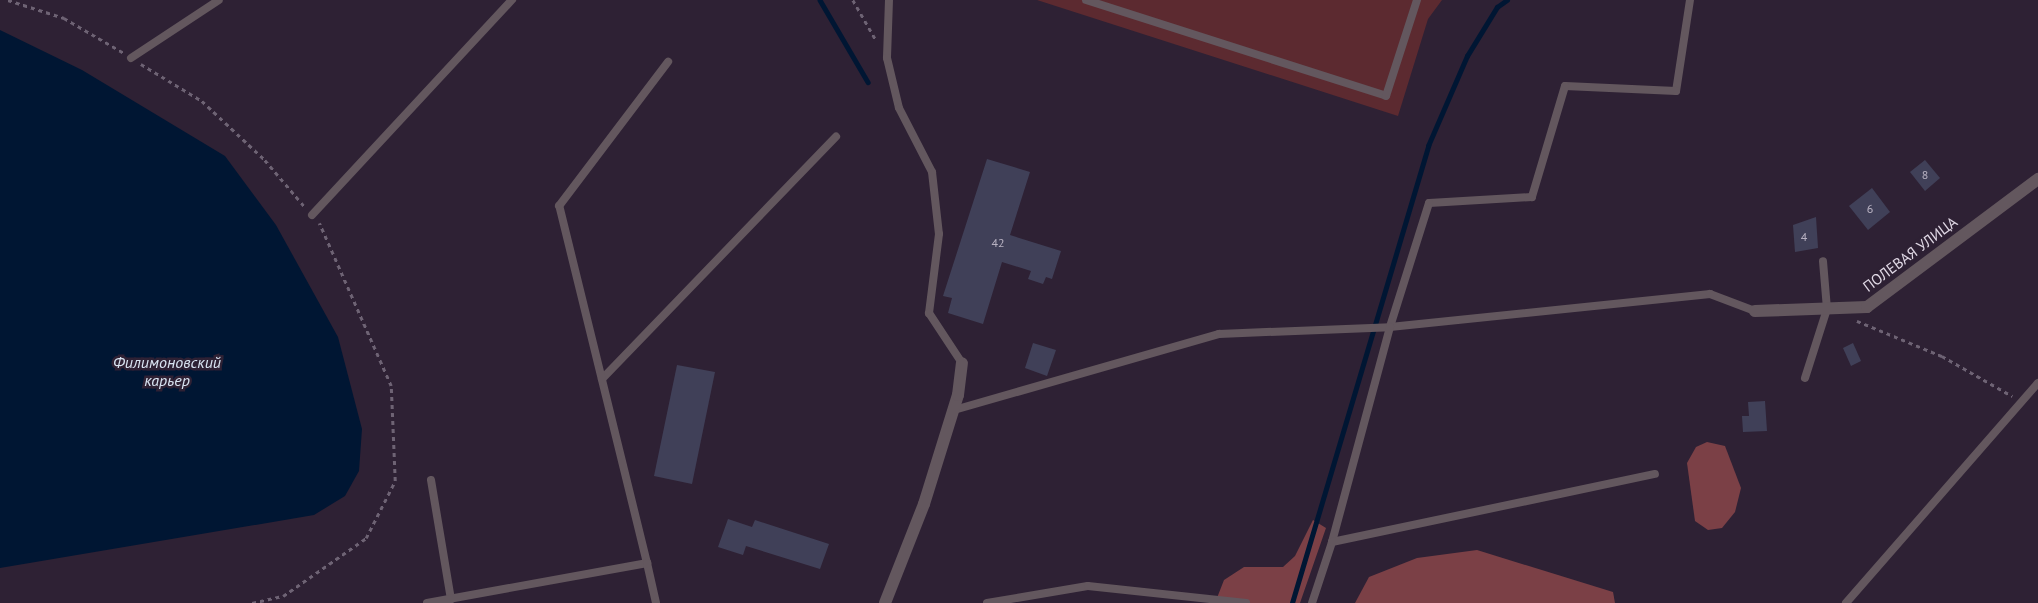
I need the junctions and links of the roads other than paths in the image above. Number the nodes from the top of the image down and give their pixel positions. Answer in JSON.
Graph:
{"nodes":[{"id":1,"x":219,"y":0,"type":"edge"},
{"id":2,"x":512,"y":0,"type":"edge"},
{"id":3,"x":888,"y":0,"type":"edge"},
{"id":4,"x":1086,"y":0,"type":"edge"},
{"id":5,"x":1418,"y":0,"type":"edge"},
{"id":6,"x":1690,"y":0,"type":"edge"},
{"id":7,"x":132,"y":58,"type":"road end"},
{"id":8,"x":668,"y":62,"type":"dead end"},
{"id":9,"x":836,"y":137,"type":"dead end"},
{"id":10,"x":2038,"y":178,"type":"edge"},
{"id":11,"x":312,"y":215,"type":"road end"},
{"id":12,"x":1823,"y":261,"type":"dead end"},
{"id":13,"x":1827,"y":309,"type":"junction"},
{"id":14,"x":1755,"y":311,"type":"joint"},
{"id":15,"x":1390,"y":327,"type":"junction"},
{"id":16,"x":962,"y":363,"type":"joint"},
{"id":17,"x":1805,"y":378,"type":"dead end"},
{"id":18,"x":602,"y":379,"type":"junction"},
{"id":19,"x":2038,"y":383,"type":"edge"},
{"id":20,"x":954,"y":410,"type":"junction"},
{"id":21,"x":1655,"y":474,"type":"dead end"},
{"id":22,"x":432,"y":480,"type":"dead end"},
{"id":23,"x":1332,"y":542,"type":"junction"},
{"id":24,"x":648,"y":563,"type":"junction"},
{"id":25,"x":451,"y":599,"type":"junction"},
{"id":26,"x":427,"y":603,"type":"edge"},
{"id":27,"x":656,"y":603,"type":"edge"},
{"id":28,"x":884,"y":603,"type":"edge"},
{"id":29,"x":987,"y":603,"type":"edge"},
{"id":30,"x":1246,"y":603,"type":"edge"},
{"id":31,"x":1312,"y":603,"type":"edge"},
{"id":32,"x":1846,"y":603,"type":"edge"}],
"edges":[{"from":1,"to":7,"type":"lane"},
{"from":2,"to":11,"type":"lane"},
{"from":3,"to":16,"type":"lane"},
{"from":4,"to":5,"type":"lane"},
{"from":6,"to":15,"type":"lane"},
{"from":8,"to":18,"type":"lane"},
{"from":9,"to":18,"type":"lane"},
{"from":10,"to":13,"type":"street","name":"ПОЛЕВАЯ УЛИЦА"},
{"from":12,"to":13,"type":"lane"},
{"from":13,"to":14,"type":"street","name":"ПОЛЕВАЯ УЛИЦА"},
{"from":13,"to":17,"type":"lane"},
{"from":14,"to":15,"type":"lane"},
{"from":15,"to":20,"type":"lane"},
{"from":15,"to":23,"type":"lane"},
{"from":16,"to":20,"type":"street"},
{"from":18,"to":24,"type":"lane"},
{"from":19,"to":32,"type":"lane"},
{"from":20,"to":28,"type":"street"},
{"from":21,"to":23,"type":"lane"},
{"from":22,"to":25,"type":"lane"},
{"from":23,"to":31,"type":"lane"},
{"from":24,"to":25,"type":"lane"},
{"from":24,"to":27,"type":"lane"},
{"from":25,"to":26,"type":"lane"},
{"from":29,"to":30,"type":"lane"}]}
